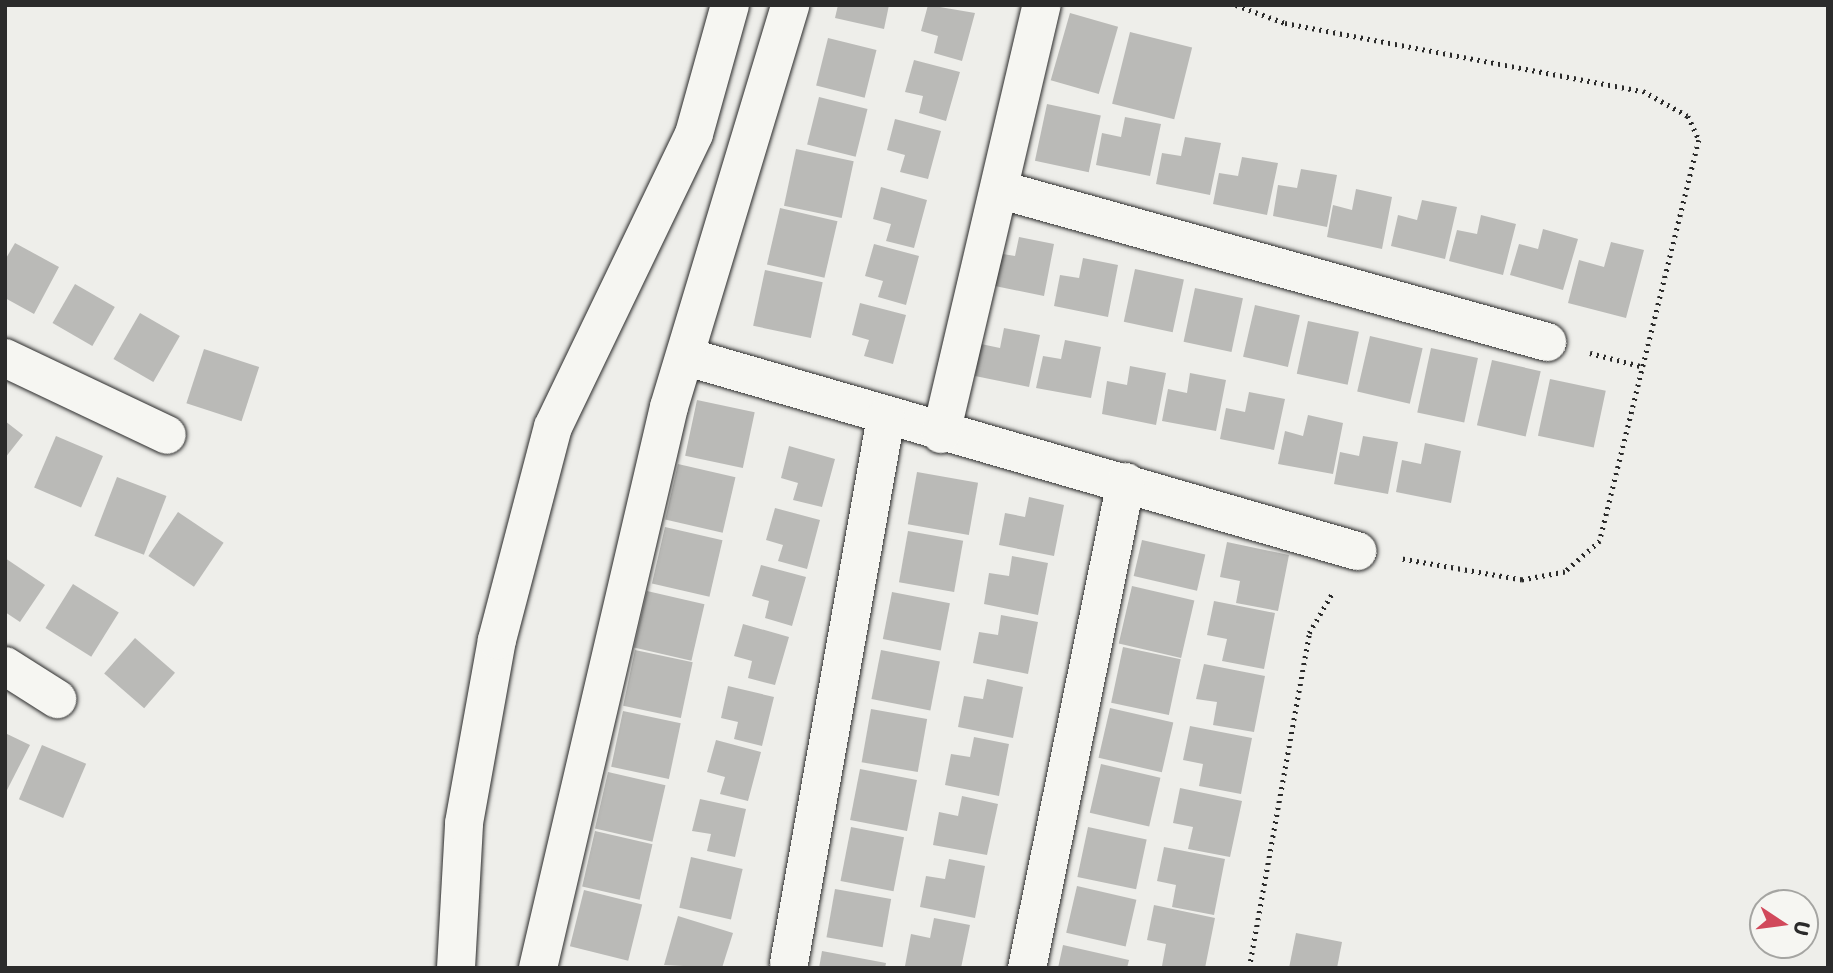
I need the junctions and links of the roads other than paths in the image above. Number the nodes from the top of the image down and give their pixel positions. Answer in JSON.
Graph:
{"nodes":[{"id":1,"x":730,"y":5,"type":"edge"},
{"id":2,"x":790,"y":5,"type":"edge"},
{"id":3,"x":1042,"y":5,"type":"edge"},
{"id":4,"x":1001,"y":190,"type":"junction"},
{"id":5,"x":1547,"y":342,"type":"road end"},
{"id":6,"x":687,"y":357,"type":"junction"},
{"id":7,"x":5,"y":358,"type":"edge"},
{"id":8,"x":886,"y":418,"type":"junction"},
{"id":9,"x":941,"y":434,"type":"junction"},
{"id":10,"x":167,"y":435,"type":"dead end"},
{"id":11,"x":1126,"y":482,"type":"junction"},
{"id":12,"x":1357,"y":551,"type":"road end"},
{"id":13,"x":5,"y":666,"type":"edge"},
{"id":14,"x":57,"y":699,"type":"dead end"},
{"id":15,"x":789,"y":963,"type":"dead end"},
{"id":16,"x":456,"y":968,"type":"edge"},
{"id":17,"x":538,"y":968,"type":"edge"},
{"id":18,"x":1027,"y":968,"type":"edge"}],
"edges":[{"from":1,"to":16,"type":"street"},
{"from":2,"to":6,"type":"street"},
{"from":3,"to":4,"type":"street"},
{"from":4,"to":5,"type":"street"},
{"from":4,"to":9,"type":"street"},
{"from":6,"to":8,"type":"street"},
{"from":6,"to":17,"type":"street"},
{"from":7,"to":10,"type":"street"},
{"from":8,"to":9,"type":"street"},
{"from":8,"to":15,"type":"street"},
{"from":9,"to":11,"type":"street"},
{"from":11,"to":12,"type":"street"},
{"from":11,"to":18,"type":"street"},
{"from":13,"to":14,"type":"street"}]}
